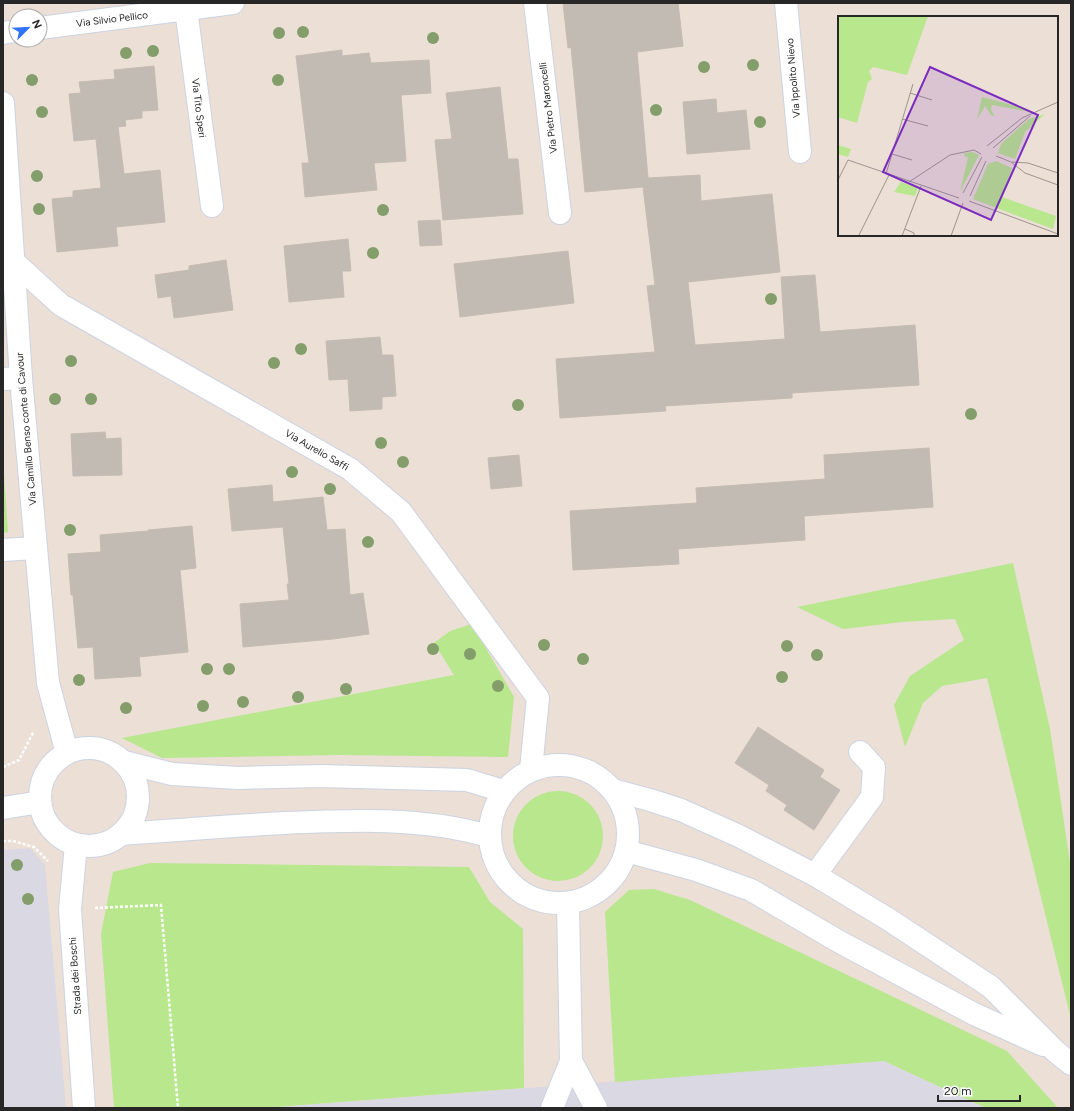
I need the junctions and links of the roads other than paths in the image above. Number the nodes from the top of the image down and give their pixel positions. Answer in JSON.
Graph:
{"nodes":[{"id":1,"x":233,"y":3,"type":"edge"},
{"id":2,"x":535,"y":3,"type":"edge"},
{"id":3,"x":786,"y":3,"type":"edge"},
{"id":4,"x":186,"y":9,"type":"junction"},
{"id":5,"x":48,"y":27,"type":"edge"},
{"id":6,"x":3,"y":103,"type":"edge"},
{"id":7,"x":800,"y":152,"type":"dead end"},
{"id":8,"x":212,"y":206,"type":"dead end"},
{"id":9,"x":560,"y":213,"type":"dead end"},
{"id":10,"x":14,"y":262,"type":"junction"},
{"id":11,"x":12,"y":379,"type":"edge"},
{"id":12,"x":36,"y":548,"type":"junction"},
{"id":13,"x":3,"y":550,"type":"edge"},
{"id":14,"x":860,"y":752,"type":"dead end"},
{"id":15,"x":67,"y":753,"type":"junction"},
{"id":16,"x":124,"y":762,"type":"junction"},
{"id":17,"x":531,"y":769,"type":"junction"},
{"id":18,"x":613,"y":790,"type":"junction"},
{"id":19,"x":502,"y":791,"type":"junction"},
{"id":20,"x":40,"y":802,"type":"junction"},
{"id":21,"x":3,"y":808,"type":"edge"},
{"id":22,"x":121,"y":834,"type":"junction"},
{"id":23,"x":488,"y":836,"type":"junction"},
{"id":24,"x":76,"y":844,"type":"junction"},
{"id":25,"x":626,"y":851,"type":"junction"},
{"id":26,"x":815,"y":875,"type":"junction"},
{"id":27,"x":568,"y":904,"type":"junction"},
{"id":28,"x":1063,"y":1057,"type":"edge"},
{"id":29,"x":571,"y":1061,"type":"junction"},
{"id":30,"x":84,"y":1108,"type":"edge"},
{"id":31,"x":552,"y":1108,"type":"edge"},
{"id":32,"x":596,"y":1108,"type":"edge"}],
"edges":[{"from":1,"to":4,"type":"street","name":"Via Silvio Pellico"},
{"from":2,"to":9,"type":"street","name":"Via Pietro Maroncelli"},
{"from":3,"to":7,"type":"street","name":"Via Ippolito Nievo"},
{"from":4,"to":5,"type":"street","name":"Via Silvio Pellico"},
{"from":4,"to":8,"type":"street","name":"Via Tito Speri"},
{"from":6,"to":10,"type":"street","name":"Via Camillo Benso conte di Cavour"},
{"from":10,"to":11,"type":"street","name":"Via Camillo Benso conte di Cavour"},
{"from":10,"to":17,"type":"street","name":"Via Aurelio Saffi"},
{"from":11,"to":12,"type":"street","name":"Via Camillo Benso conte di Cavour"},
{"from":12,"to":13,"type":"street"},
{"from":12,"to":15,"type":"street","name":"Via Camillo Benso conte di Cavour"},
{"from":14,"to":26,"type":"street"},
{"from":15,"to":16,"type":"street"},
{"from":15,"to":20,"type":"street"},
{"from":16,"to":19,"type":"street"},
{"from":16,"to":22,"type":"street"},
{"from":17,"to":18,"type":"street"},
{"from":17,"to":19,"type":"street"},
{"from":18,"to":25,"type":"street"},
{"from":18,"to":26,"type":"street"},
{"from":19,"to":23,"type":"street"},
{"from":20,"to":21,"type":"street"},
{"from":20,"to":24,"type":"street"},
{"from":22,"to":23,"type":"street"},
{"from":22,"to":24,"type":"street"},
{"from":23,"to":27,"type":"street"},
{"from":24,"to":30,"type":"street","name":"Strada dei Boschi"},
{"from":25,"to":27,"type":"street"},
{"from":25,"to":28,"type":"street"},
{"from":26,"to":28,"type":"street"},
{"from":27,"to":29,"type":"street"},
{"from":29,"to":31,"type":"street"},
{"from":29,"to":32,"type":"street"}]}
